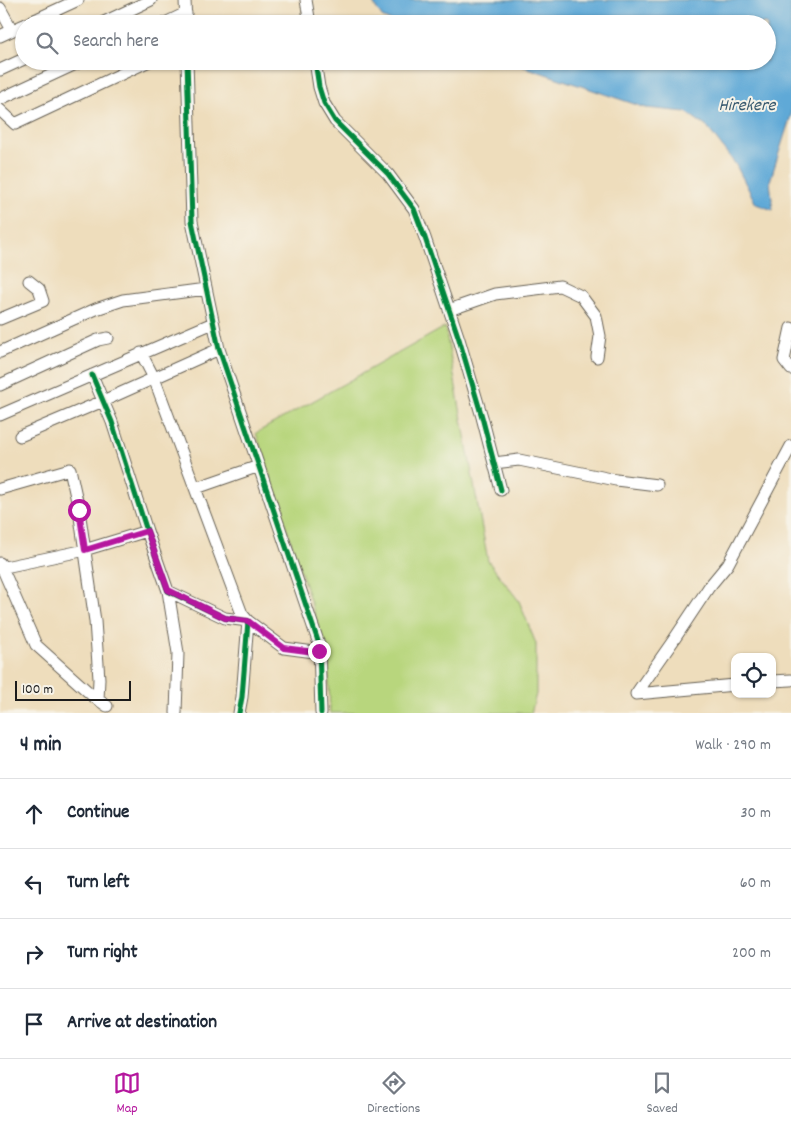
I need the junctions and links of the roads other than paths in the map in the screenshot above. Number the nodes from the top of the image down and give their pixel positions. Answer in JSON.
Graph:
{"nodes":[{"id":1,"x":78,"y":0,"type":"edge"},
{"id":2,"x":151,"y":0,"type":"edge"},
{"id":3,"x":185,"y":0,"type":"edge"},
{"id":4,"x":306,"y":0,"type":"edge"},
{"id":5,"x":0,"y":8,"type":"edge"},
{"id":6,"x":45,"y":15,"type":"edge"},
{"id":7,"x":119,"y":15,"type":"edge"},
{"id":8,"x":186,"y":15,"type":"edge"},
{"id":9,"x":308,"y":15,"type":"edge"},
{"id":10,"x":15,"y":29,"type":"edge"},
{"id":11,"x":12,"y":30,"type":"junction"},
{"id":12,"x":0,"y":36,"type":"edge"},
{"id":13,"x":15,"y":63,"type":"edge"},
{"id":14,"x":0,"y":70,"type":"edge"},
{"id":15,"x":63,"y":70,"type":"edge"},
{"id":16,"x":131,"y":70,"type":"edge"},
{"id":17,"x":187,"y":70,"type":"edge"},
{"id":18,"x":316,"y":70,"type":"edge"},
{"id":19,"x":0,"y":100,"type":"edge"},
{"id":20,"x":0,"y":110,"type":"edge"},
{"id":21,"x":29,"y":281,"type":"dead end"},
{"id":22,"x":206,"y":289,"type":"junction"},
{"id":23,"x":449,"y":310,"type":"junction"},
{"id":24,"x":0,"y":319,"type":"edge"},
{"id":25,"x":213,"y":322,"type":"junction"},
{"id":26,"x":791,"y":328,"type":"edge"},
{"id":27,"x":108,"y":338,"type":"dead end"},
{"id":28,"x":219,"y":349,"type":"junction"},
{"id":29,"x":0,"y":352,"type":"edge"},
{"id":30,"x":141,"y":353,"type":"junction"},
{"id":31,"x":598,"y":357,"type":"dead end"},
{"id":32,"x":791,"y":369,"type":"edge"},
{"id":33,"x":92,"y":375,"type":"junction"},
{"id":34,"x":154,"y":378,"type":"junction"},
{"id":35,"x":0,"y":385,"type":"edge"},
{"id":36,"x":104,"y":401,"type":"junction"},
{"id":37,"x":0,"y":415,"type":"edge"},
{"id":38,"x":20,"y":436,"type":"dead end"},
{"id":39,"x":791,"y":446,"type":"edge"},
{"id":40,"x":494,"y":463,"type":"junction"},
{"id":41,"x":259,"y":466,"type":"junction"},
{"id":42,"x":657,"y":485,"type":"dead end"},
{"id":43,"x":196,"y":488,"type":"junction"},
{"id":44,"x":0,"y":490,"type":"edge"},
{"id":45,"x":501,"y":490,"type":"dead end"},
{"id":46,"x":147,"y":531,"type":"junction"},
{"id":47,"x":85,"y":550,"type":"junction"},
{"id":48,"x":1,"y":566,"type":"edge"},
{"id":49,"x":168,"y":590,"type":"junction"},
{"id":50,"x":248,"y":621,"type":"junction"},
{"id":51,"x":319,"y":651,"type":"junction"},
{"id":52,"x":791,"y":680,"type":"edge"},
{"id":53,"x":776,"y":681,"type":"edge"},
{"id":54,"x":731,"y":685,"type":"edge"},
{"id":55,"x":176,"y":713,"type":"edge"},
{"id":56,"x":239,"y":713,"type":"edge"},
{"id":57,"x":321,"y":713,"type":"edge"}],
"edges":[{"from":1,"to":6,"type":"street"},
{"from":2,"to":7,"type":"street"},
{"from":3,"to":8,"type":"street"},
{"from":4,"to":9,"type":"street"},
{"from":5,"to":11,"type":"street"},
{"from":10,"to":11,"type":"street"},
{"from":11,"to":12,"type":"street"},
{"from":13,"to":14,"type":"street"},
{"from":15,"to":19,"type":"street"},
{"from":16,"to":20,"type":"street"},
{"from":17,"to":22,"type":"street"},
{"from":18,"to":23,"type":"street"},
{"from":21,"to":24,"type":"street"},
{"from":22,"to":25,"type":"street"},
{"from":22,"to":29,"type":"street"},
{"from":23,"to":31,"type":"street"},
{"from":23,"to":40,"type":"street"},
{"from":25,"to":28,"type":"street"},
{"from":25,"to":30,"type":"street"},
{"from":26,"to":32,"type":"street"},
{"from":27,"to":35,"type":"street"},
{"from":28,"to":34,"type":"street"},
{"from":28,"to":41,"type":"street"},
{"from":30,"to":33,"type":"street"},
{"from":30,"to":34,"type":"street"},
{"from":33,"to":36,"type":"street"},
{"from":33,"to":37,"type":"street"},
{"from":34,"to":36,"type":"street"},
{"from":34,"to":43,"type":"street"},
{"from":36,"to":38,"type":"street"},
{"from":36,"to":46,"type":"street"},
{"from":39,"to":54,"type":"street"},
{"from":40,"to":42,"type":"street"},
{"from":40,"to":45,"type":"street"},
{"from":41,"to":43,"type":"street"},
{"from":41,"to":51,"type":"street"},
{"from":43,"to":50,"type":"street"},
{"from":44,"to":47,"type":"street"},
{"from":46,"to":47,"type":"street"},
{"from":46,"to":49,"type":"street"},
{"from":47,"to":48,"type":"street"},
{"from":47,"to":48,"type":"street"},
{"from":49,"to":50,"type":"street"},
{"from":49,"to":55,"type":"street"},
{"from":50,"to":51,"type":"street"},
{"from":50,"to":56,"type":"street"},
{"from":51,"to":57,"type":"street"},
{"from":52,"to":53,"type":"street"}]}
